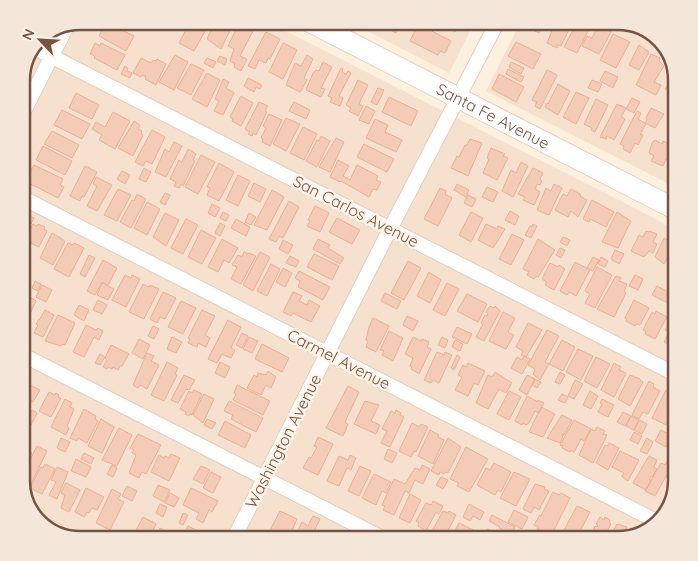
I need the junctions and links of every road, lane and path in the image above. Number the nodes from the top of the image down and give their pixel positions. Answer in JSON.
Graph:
{"nodes":[{"id":1,"x":326,"y":30,"type":"edge"},
{"id":2,"x":493,"y":30,"type":"edge"},
{"id":3,"x":63,"y":33,"type":"edge"},
{"id":4,"x":40,"y":50,"type":"edge"},
{"id":5,"x":52,"y":56,"type":"junction"},
{"id":6,"x":458,"y":98,"type":"junction"},
{"id":7,"x":30,"y":99,"type":"edge"},
{"id":8,"x":30,"y":202,"type":"edge"},
{"id":9,"x":668,"y":205,"type":"edge"},
{"id":10,"x":390,"y":229,"type":"junction"},
{"id":11,"x":328,"y":353,"type":"junction"},
{"id":12,"x":30,"y":359,"type":"edge"},
{"id":13,"x":668,"y":370,"type":"edge"},
{"id":14,"x":264,"y":478,"type":"junction"},
{"id":15,"x":651,"y":519,"type":"edge"},
{"id":16,"x":238,"y":531,"type":"edge"},
{"id":17,"x":368,"y":531,"type":"edge"}],
"edges":[{"from":1,"to":6,"type":"street","name":"Santa Fe Avenue"},
{"from":2,"to":6,"type":"street","name":"Washington Avenue"},
{"from":3,"to":5,"type":"street"},
{"from":4,"to":5,"type":"street","name":"San Carlos Avenue"},
{"from":5,"to":7,"type":"street"},
{"from":5,"to":10,"type":"street","name":"San Carlos Avenue"},
{"from":6,"to":9,"type":"street","name":"Santa Fe Avenue"},
{"from":6,"to":10,"type":"street","name":"Washington Avenue"},
{"from":8,"to":11,"type":"street","name":"Carmel Avenue"},
{"from":10,"to":11,"type":"street","name":"Washington Avenue"},
{"from":10,"to":13,"type":"street","name":"San Carlos Avenue"},
{"from":11,"to":14,"type":"street","name":"Washington Avenue"},
{"from":11,"to":15,"type":"street","name":"Carmel Avenue"},
{"from":12,"to":14,"type":"street"},
{"from":14,"to":16,"type":"street","name":"Washington Avenue"},
{"from":14,"to":17,"type":"street"}]}
